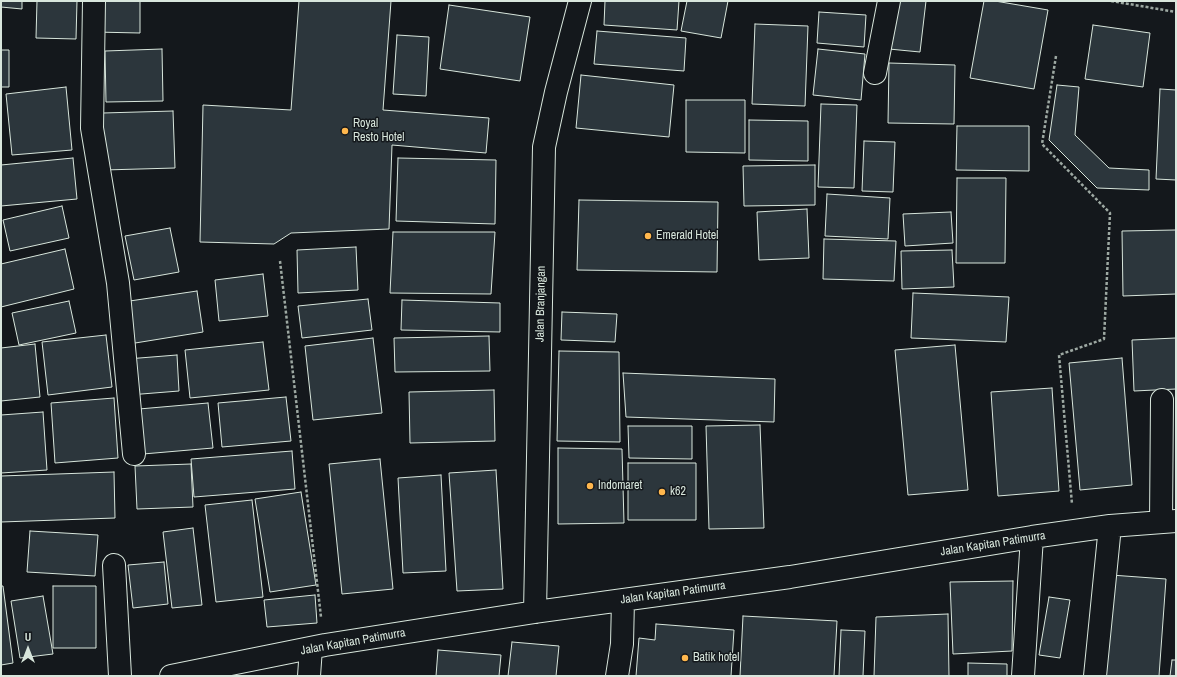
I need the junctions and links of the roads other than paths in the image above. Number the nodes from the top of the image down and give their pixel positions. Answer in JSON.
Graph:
{"nodes":[{"id":1,"x":94,"y":1,"type":"edge"},
{"id":2,"x":577,"y":1,"type":"edge"},
{"id":3,"x":889,"y":1,"type":"edge"},
{"id":4,"x":875,"y":73,"type":"dead end"},
{"id":5,"x":1162,"y":400,"type":"dead end"},
{"id":6,"x":134,"y":454,"type":"dead end"},
{"id":7,"x":1168,"y":521,"type":"edge"},
{"id":8,"x":1110,"y":526,"type":"junction"},
{"id":9,"x":1032,"y":537,"type":"junction"},
{"id":10,"x":114,"y":565,"type":"dead end"},
{"id":11,"x":623,"y":600,"type":"junction"},
{"id":12,"x":535,"y":612,"type":"junction"},
{"id":13,"x":318,"y":647,"type":"junction"},
{"id":14,"x":120,"y":676,"type":"edge"},
{"id":15,"x":171,"y":676,"type":"edge"},
{"id":16,"x":309,"y":676,"type":"edge"},
{"id":17,"x":617,"y":676,"type":"edge"},
{"id":18,"x":1023,"y":676,"type":"edge"},
{"id":19,"x":1095,"y":676,"type":"edge"}],
"edges":[{"from":1,"to":6,"type":"street"},
{"from":2,"to":12,"type":"street","name":"Jalan Branjangan"},
{"from":3,"to":4,"type":"street"},
{"from":5,"to":7,"type":"street"},
{"from":7,"to":8,"type":"street","name":"Jalan Kapitan Patimurra"},
{"from":8,"to":9,"type":"street","name":"Jalan Kapitan Patimurra"},
{"from":8,"to":19,"type":"street"},
{"from":9,"to":11,"type":"street","name":"Jalan Kapitan Patimurra"},
{"from":9,"to":18,"type":"street"},
{"from":10,"to":14,"type":"street"},
{"from":11,"to":12,"type":"street","name":"Jalan Kapitan Patimurra"},
{"from":11,"to":17,"type":"street"},
{"from":12,"to":13,"type":"street","name":"Jalan Kapitan Patimurra"},
{"from":13,"to":15,"type":"street","name":"Jalan Kapitan Patimurra"},
{"from":13,"to":16,"type":"street"}]}
